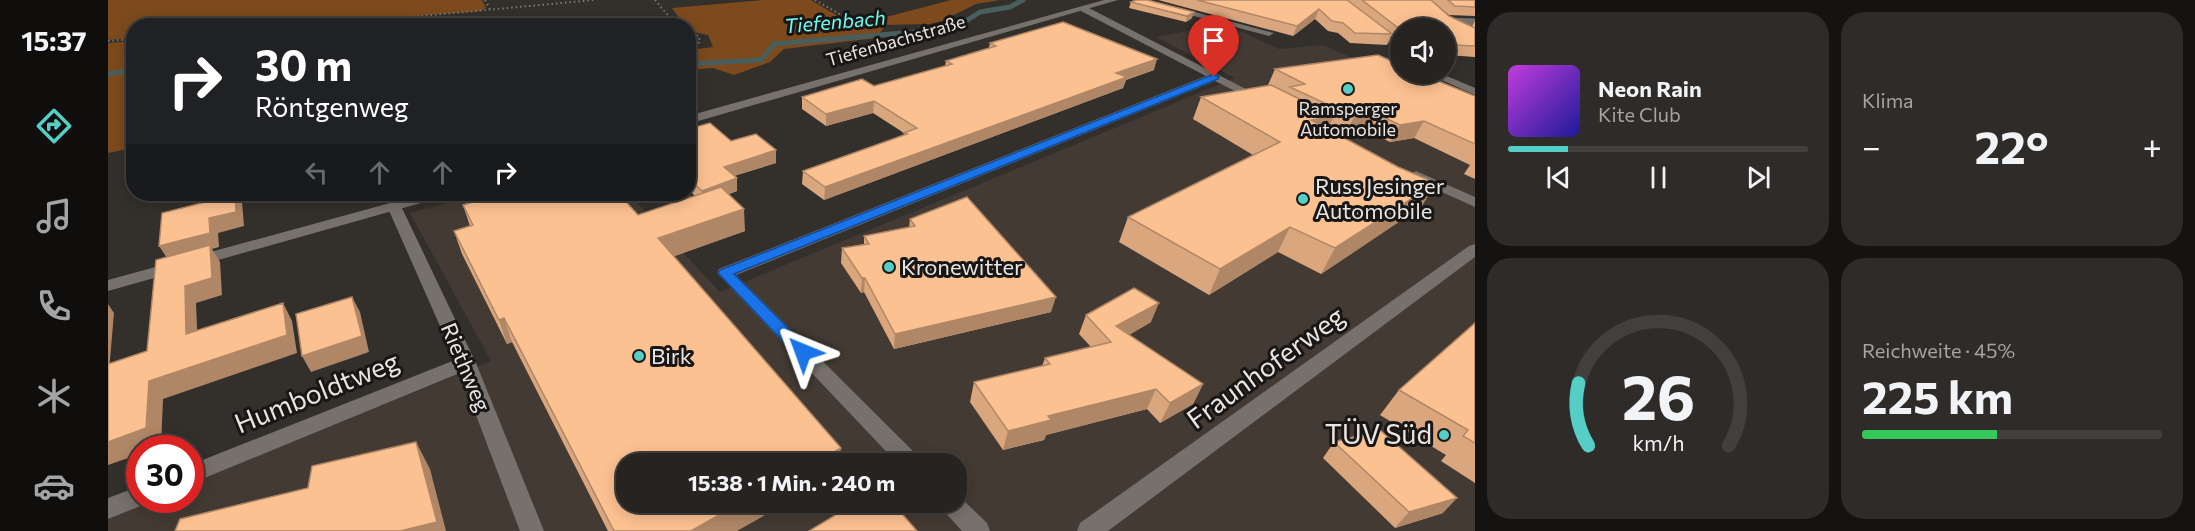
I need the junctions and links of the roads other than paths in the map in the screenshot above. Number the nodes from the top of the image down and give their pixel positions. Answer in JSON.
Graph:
{"nodes":[{"id":1,"x":1114,"y":0,"type":"edge"},
{"id":2,"x":1138,"y":0,"type":"edge"},
{"id":3,"x":1337,"y":0,"type":"edge"},
{"id":4,"x":1084,"y":9,"type":"junction"},
{"id":5,"x":1456,"y":20,"type":"edge"},
{"id":6,"x":1475,"y":22,"type":"edge"},
{"id":7,"x":1456,"y":25,"type":"edge"},
{"id":8,"x":1466,"y":31,"type":"edge"},
{"id":9,"x":1269,"y":33,"type":"dead end"},
{"id":10,"x":1390,"y":41,"type":"edge"},
{"id":11,"x":1214,"y":77,"type":"junction"},
{"id":12,"x":1456,"y":84,"type":"edge"},
{"id":13,"x":1475,"y":92,"type":"edge"},
{"id":14,"x":1277,"y":108,"type":"edge"},
{"id":15,"x":696,"y":118,"type":"edge"},
{"id":16,"x":1402,"y":169,"type":"edge"},
{"id":17,"x":412,"y":201,"type":"edge"},
{"id":18,"x":1475,"y":203,"type":"edge"},
{"id":19,"x":394,"y":206,"type":"junction"},
{"id":20,"x":1475,"y":249,"type":"edge"},
{"id":21,"x":108,"y":286,"type":"edge"},
{"id":22,"x":466,"y":363,"type":"junction"},
{"id":23,"x":901,"y":453,"type":"edge"},
{"id":24,"x":204,"y":469,"type":"edge"},
{"id":25,"x":126,"y":502,"type":"edge"},
{"id":26,"x":108,"y":509,"type":"edge"},
{"id":27,"x":961,"y":513,"type":"edge"},
{"id":28,"x":532,"y":531,"type":"edge"},
{"id":29,"x":978,"y":531,"type":"edge"},
{"id":30,"x":1089,"y":531,"type":"edge"}],
"edges":[{"from":1,"to":4,"type":"street","name":"Tiefenbachstraße"},
{"from":2,"to":9,"type":"street"},
{"from":3,"to":10,"type":"street"},
{"from":4,"to":11,"type":"street"},
{"from":4,"to":15,"type":"street","name":"Tiefenbachstraße"},
{"from":5,"to":6,"type":"lane"},
{"from":7,"to":8,"type":"street"},
{"from":11,"to":14,"type":"street"},
{"from":11,"to":23,"type":"street"},
{"from":12,"to":13,"type":"street"},
{"from":16,"to":18,"type":"street"},
{"from":17,"to":19,"type":"street"},
{"from":19,"to":21,"type":"street"},
{"from":19,"to":22,"type":"street","name":"Riethweg"},
{"from":20,"to":30,"type":"street","name":"Fraunhoferweg"},
{"from":22,"to":24,"type":"street","name":"Humboldtweg"},
{"from":22,"to":28,"type":"street","name":"Riethweg"},
{"from":25,"to":26,"type":"street"},
{"from":27,"to":29,"type":"street"}]}
